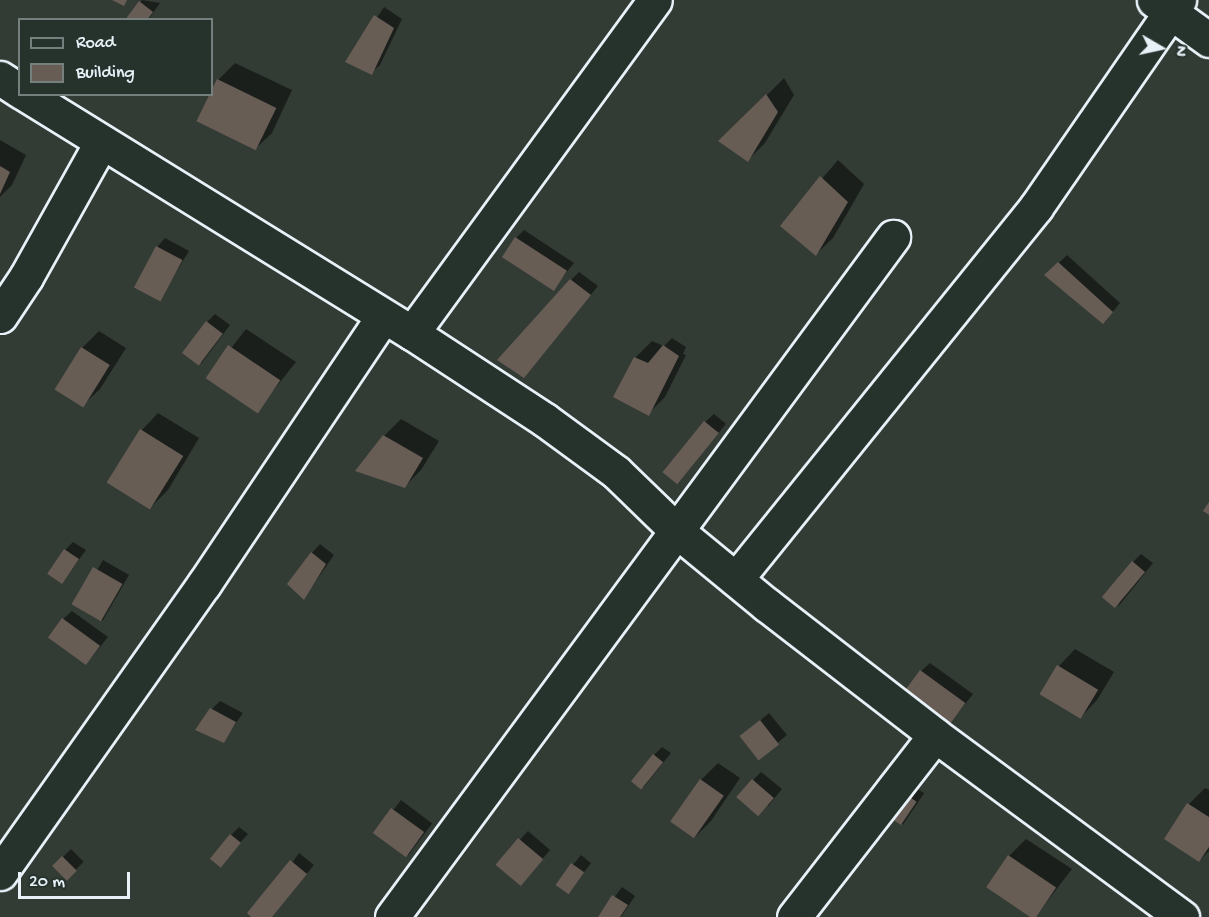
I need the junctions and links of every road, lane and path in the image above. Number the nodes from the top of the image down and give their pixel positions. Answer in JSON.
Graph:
{"nodes":[{"id":1,"x":655,"y":0,"type":"edge"},
{"id":2,"x":1168,"y":4,"type":"edge"},
{"id":3,"x":1209,"y":40,"type":"edge"},
{"id":4,"x":0,"y":78,"type":"edge"},
{"id":5,"x":18,"y":90,"type":"edge"},
{"id":6,"x":28,"y":96,"type":"edge"},
{"id":7,"x":101,"y":143,"type":"junction"},
{"id":8,"x":893,"y":237,"type":"dead end"},
{"id":9,"x":0,"y":316,"type":"edge"},
{"id":10,"x":383,"y":317,"type":"junction"},
{"id":11,"x":412,"y":333,"type":"junction"},
{"id":12,"x":678,"y":532,"type":"junction"},
{"id":13,"x":736,"y":579,"type":"junction"},
{"id":14,"x":935,"y":735,"type":"junction"},
{"id":15,"x":0,"y":873,"type":"edge"},
{"id":16,"x":392,"y":917,"type":"edge"},
{"id":17,"x":794,"y":917,"type":"edge"},
{"id":18,"x":1182,"y":917,"type":"edge"}],
"edges":[{"from":1,"to":11,"type":"street"},
{"from":2,"to":3,"type":"street"},
{"from":2,"to":13,"type":"street"},
{"from":4,"to":5,"type":"street"},
{"from":6,"to":7,"type":"street"},
{"from":7,"to":9,"type":"street"},
{"from":7,"to":10,"type":"street"},
{"from":8,"to":12,"type":"street"},
{"from":10,"to":11,"type":"street"},
{"from":10,"to":15,"type":"street"},
{"from":11,"to":12,"type":"street"},
{"from":12,"to":13,"type":"street"},
{"from":12,"to":16,"type":"street"},
{"from":13,"to":14,"type":"street"},
{"from":14,"to":17,"type":"street"},
{"from":14,"to":18,"type":"street"}]}
